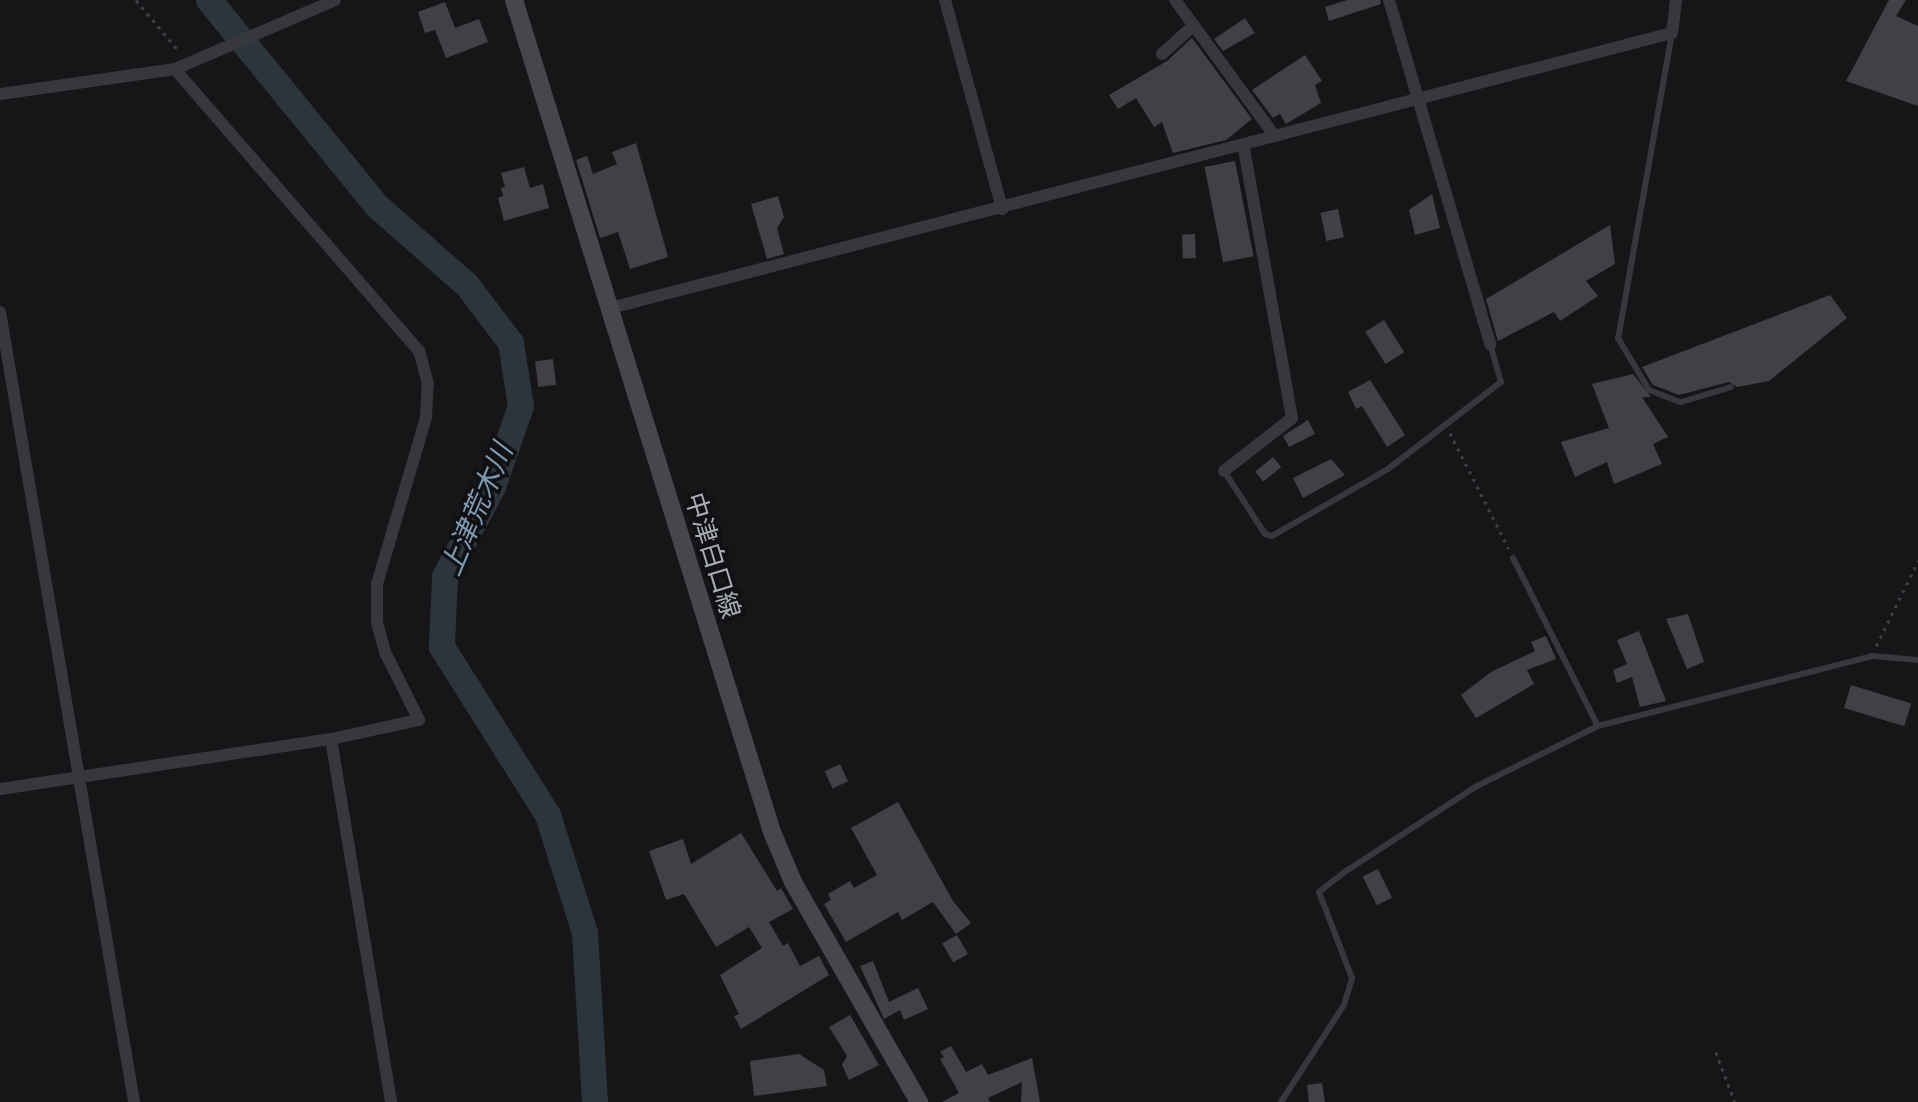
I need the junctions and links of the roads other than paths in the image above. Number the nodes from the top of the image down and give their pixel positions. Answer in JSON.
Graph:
{"nodes":[{"id":1,"x":335,"y":0,"type":"edge"},
{"id":2,"x":514,"y":0,"type":"edge"},
{"id":3,"x":945,"y":0,"type":"edge"},
{"id":4,"x":1175,"y":0,"type":"edge"},
{"id":5,"x":1389,"y":0,"type":"edge"},
{"id":6,"x":1676,"y":0,"type":"edge"},
{"id":7,"x":1194,"y":26,"type":"junction"},
{"id":8,"x":1672,"y":33,"type":"junction"},
{"id":9,"x":1162,"y":54,"type":"dead end"},
{"id":10,"x":175,"y":69,"type":"junction"},
{"id":11,"x":0,"y":94,"type":"edge"},
{"id":12,"x":1418,"y":99,"type":"junction"},
{"id":13,"x":1275,"y":136,"type":"junction"},
{"id":14,"x":1243,"y":144,"type":"junction"},
{"id":15,"x":1002,"y":209,"type":"junction"},
{"id":16,"x":607,"y":309,"type":"junction"},
{"id":17,"x":0,"y":312,"type":"edge"},
{"id":18,"x":1490,"y":344,"type":"joint"},
{"id":19,"x":1731,"y":387,"type":"dead end"},
{"id":20,"x":1224,"y":471,"type":"joint"},
{"id":21,"x":1513,"y":558,"type":"road end"},
{"id":22,"x":1918,"y":660,"type":"edge"},
{"id":23,"x":1598,"y":726,"type":"junction"},
{"id":24,"x":331,"y":739,"type":"junction"},
{"id":25,"x":79,"y":776,"type":"junction"},
{"id":26,"x":0,"y":789,"type":"edge"},
{"id":27,"x":134,"y":1102,"type":"edge"},
{"id":28,"x":391,"y":1102,"type":"edge"},
{"id":29,"x":919,"y":1102,"type":"edge"},
{"id":30,"x":1281,"y":1102,"type":"edge"}],
"edges":[{"from":1,"to":10,"type":"street"},
{"from":2,"to":16,"type":"main road","name":"中津白口線"},
{"from":3,"to":15,"type":"street"},
{"from":4,"to":7,"type":"street"},
{"from":5,"to":12,"type":"street"},
{"from":6,"to":8,"type":"street"},
{"from":7,"to":9,"type":"street"},
{"from":7,"to":13,"type":"street"},
{"from":8,"to":12,"type":"street"},
{"from":8,"to":19,"type":"lane"},
{"from":10,"to":11,"type":"street"},
{"from":10,"to":24,"type":"street"},
{"from":12,"to":13,"type":"street"},
{"from":12,"to":18,"type":"street"},
{"from":13,"to":14,"type":"street"},
{"from":14,"to":15,"type":"street"},
{"from":14,"to":20,"type":"street"},
{"from":15,"to":16,"type":"street"},
{"from":16,"to":29,"type":"main road","name":"中津白口線"},
{"from":17,"to":25,"type":"street"},
{"from":18,"to":20,"type":"lane"},
{"from":21,"to":23,"type":"lane"},
{"from":22,"to":23,"type":"lane"},
{"from":23,"to":30,"type":"lane"},
{"from":24,"to":25,"type":"street"},
{"from":24,"to":28,"type":"street"},
{"from":25,"to":26,"type":"street"},
{"from":25,"to":27,"type":"street"}]}
